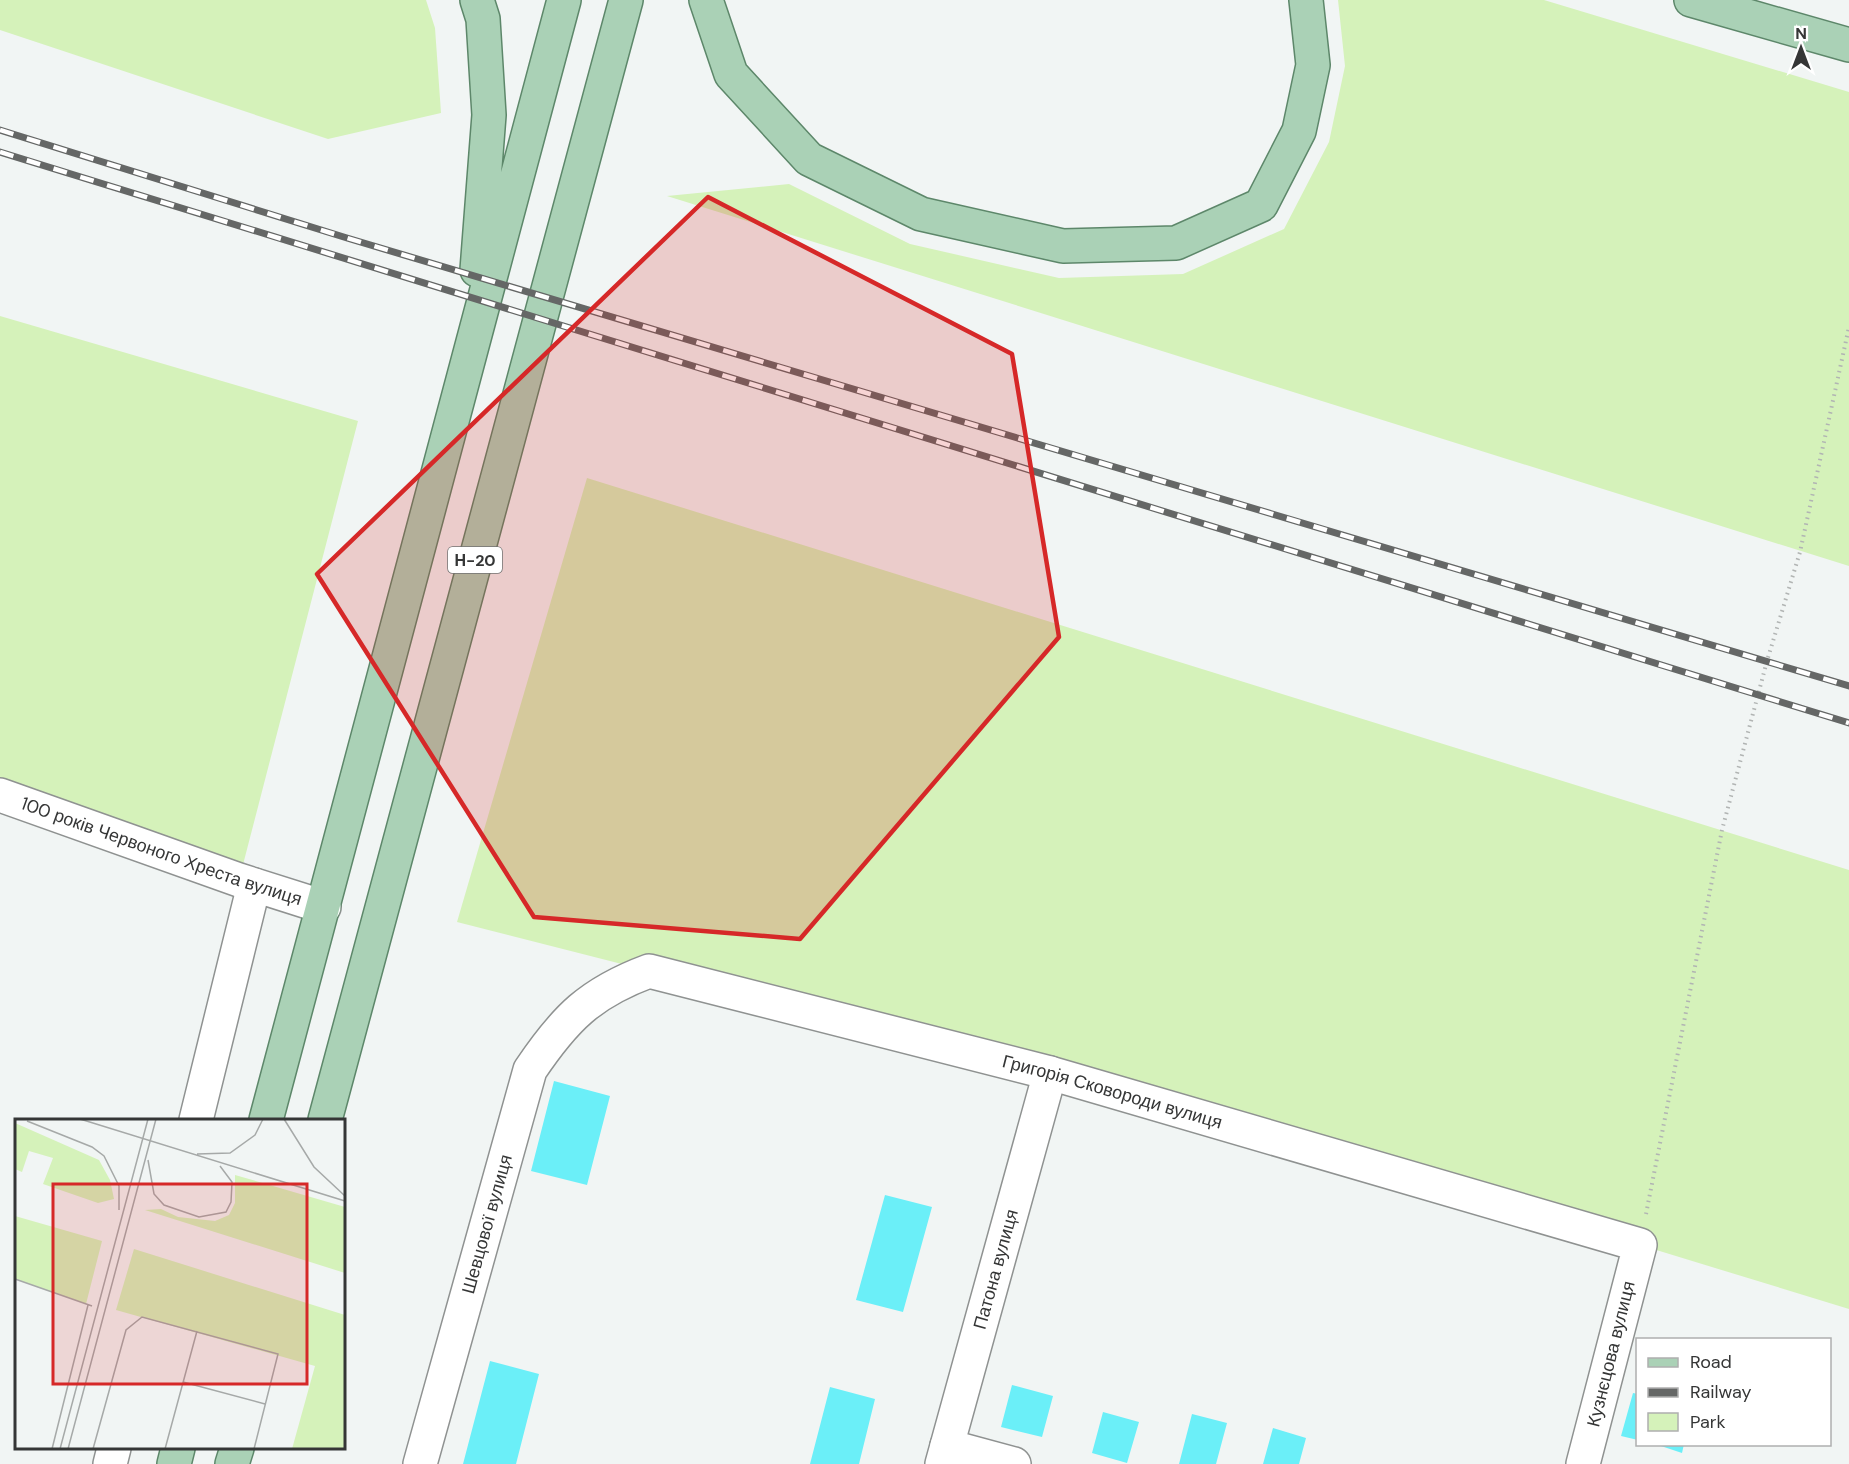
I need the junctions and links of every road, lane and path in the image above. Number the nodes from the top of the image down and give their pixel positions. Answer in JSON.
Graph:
{"nodes":[{"id":1,"x":477,"y":0,"type":"edge"},
{"id":2,"x":564,"y":0,"type":"edge"},
{"id":3,"x":626,"y":0,"type":"edge"},
{"id":4,"x":706,"y":0,"type":"edge"},
{"id":5,"x":1306,"y":0,"type":"edge"},
{"id":6,"x":1691,"y":0,"type":"edge"},
{"id":7,"x":1849,"y":45,"type":"edge"},
{"id":8,"x":1849,"y":327,"type":"edge"},
{"id":9,"x":470,"y":355,"type":"junction"},
{"id":10,"x":0,"y":795,"type":"edge"},
{"id":11,"x":254,"y":885,"type":"junction"},
{"id":12,"x":324,"y":907,"type":"junction"},
{"id":13,"x":587,"y":1004,"type":"joint"},
{"id":14,"x":1050,"y":1073,"type":"junction"},
{"id":15,"x":195,"y":1119,"type":"edge"},
{"id":16,"x":267,"y":1119,"type":"edge"},
{"id":17,"x":325,"y":1119,"type":"edge"},
{"id":18,"x":1640,"y":1245,"type":"junction"},
{"id":19,"x":114,"y":1449,"type":"edge"},
{"id":20,"x":178,"y":1449,"type":"edge"},
{"id":21,"x":237,"y":1449,"type":"edge"},
{"id":22,"x":944,"y":1455,"type":"edge"},
{"id":23,"x":110,"y":1464,"type":"edge"},
{"id":24,"x":174,"y":1464,"type":"edge"},
{"id":25,"x":232,"y":1464,"type":"edge"},
{"id":26,"x":420,"y":1464,"type":"edge"},
{"id":27,"x":1014,"y":1464,"type":"edge"},
{"id":28,"x":1583,"y":1464,"type":"edge"}],
"edges":[{"from":1,"to":9,"type":"main road"},
{"from":2,"to":9,"type":"main road"},
{"from":3,"to":17,"type":"main road","number":"Н-20"},
{"from":4,"to":5,"type":"main road"},
{"from":6,"to":7,"type":"main road"},
{"from":8,"to":18,"type":"path"},
{"from":9,"to":12,"type":"main road"},
{"from":10,"to":11,"type":"street","name":"100 років Червоного Хреста вулиця"},
{"from":11,"to":12,"type":"street","name":"100 років Червоного Хреста вулиця"},
{"from":11,"to":15,"type":"street"},
{"from":12,"to":16,"type":"main road"},
{"from":13,"to":14,"type":"street","name":"Григорія Сковороди вулиця"},
{"from":13,"to":26,"type":"street","name":"Шевцової вулиця"},
{"from":14,"to":18,"type":"street","name":"Григорія Сковороди вулиця"},
{"from":14,"to":22,"type":"street","name":"Патона вулиця"},
{"from":18,"to":28,"type":"street","name":"Кузнєцова вулиця"},
{"from":19,"to":23,"type":"street"},
{"from":20,"to":24,"type":"main road"},
{"from":21,"to":25,"type":"main road"},
{"from":22,"to":27,"type":"street"}]}
